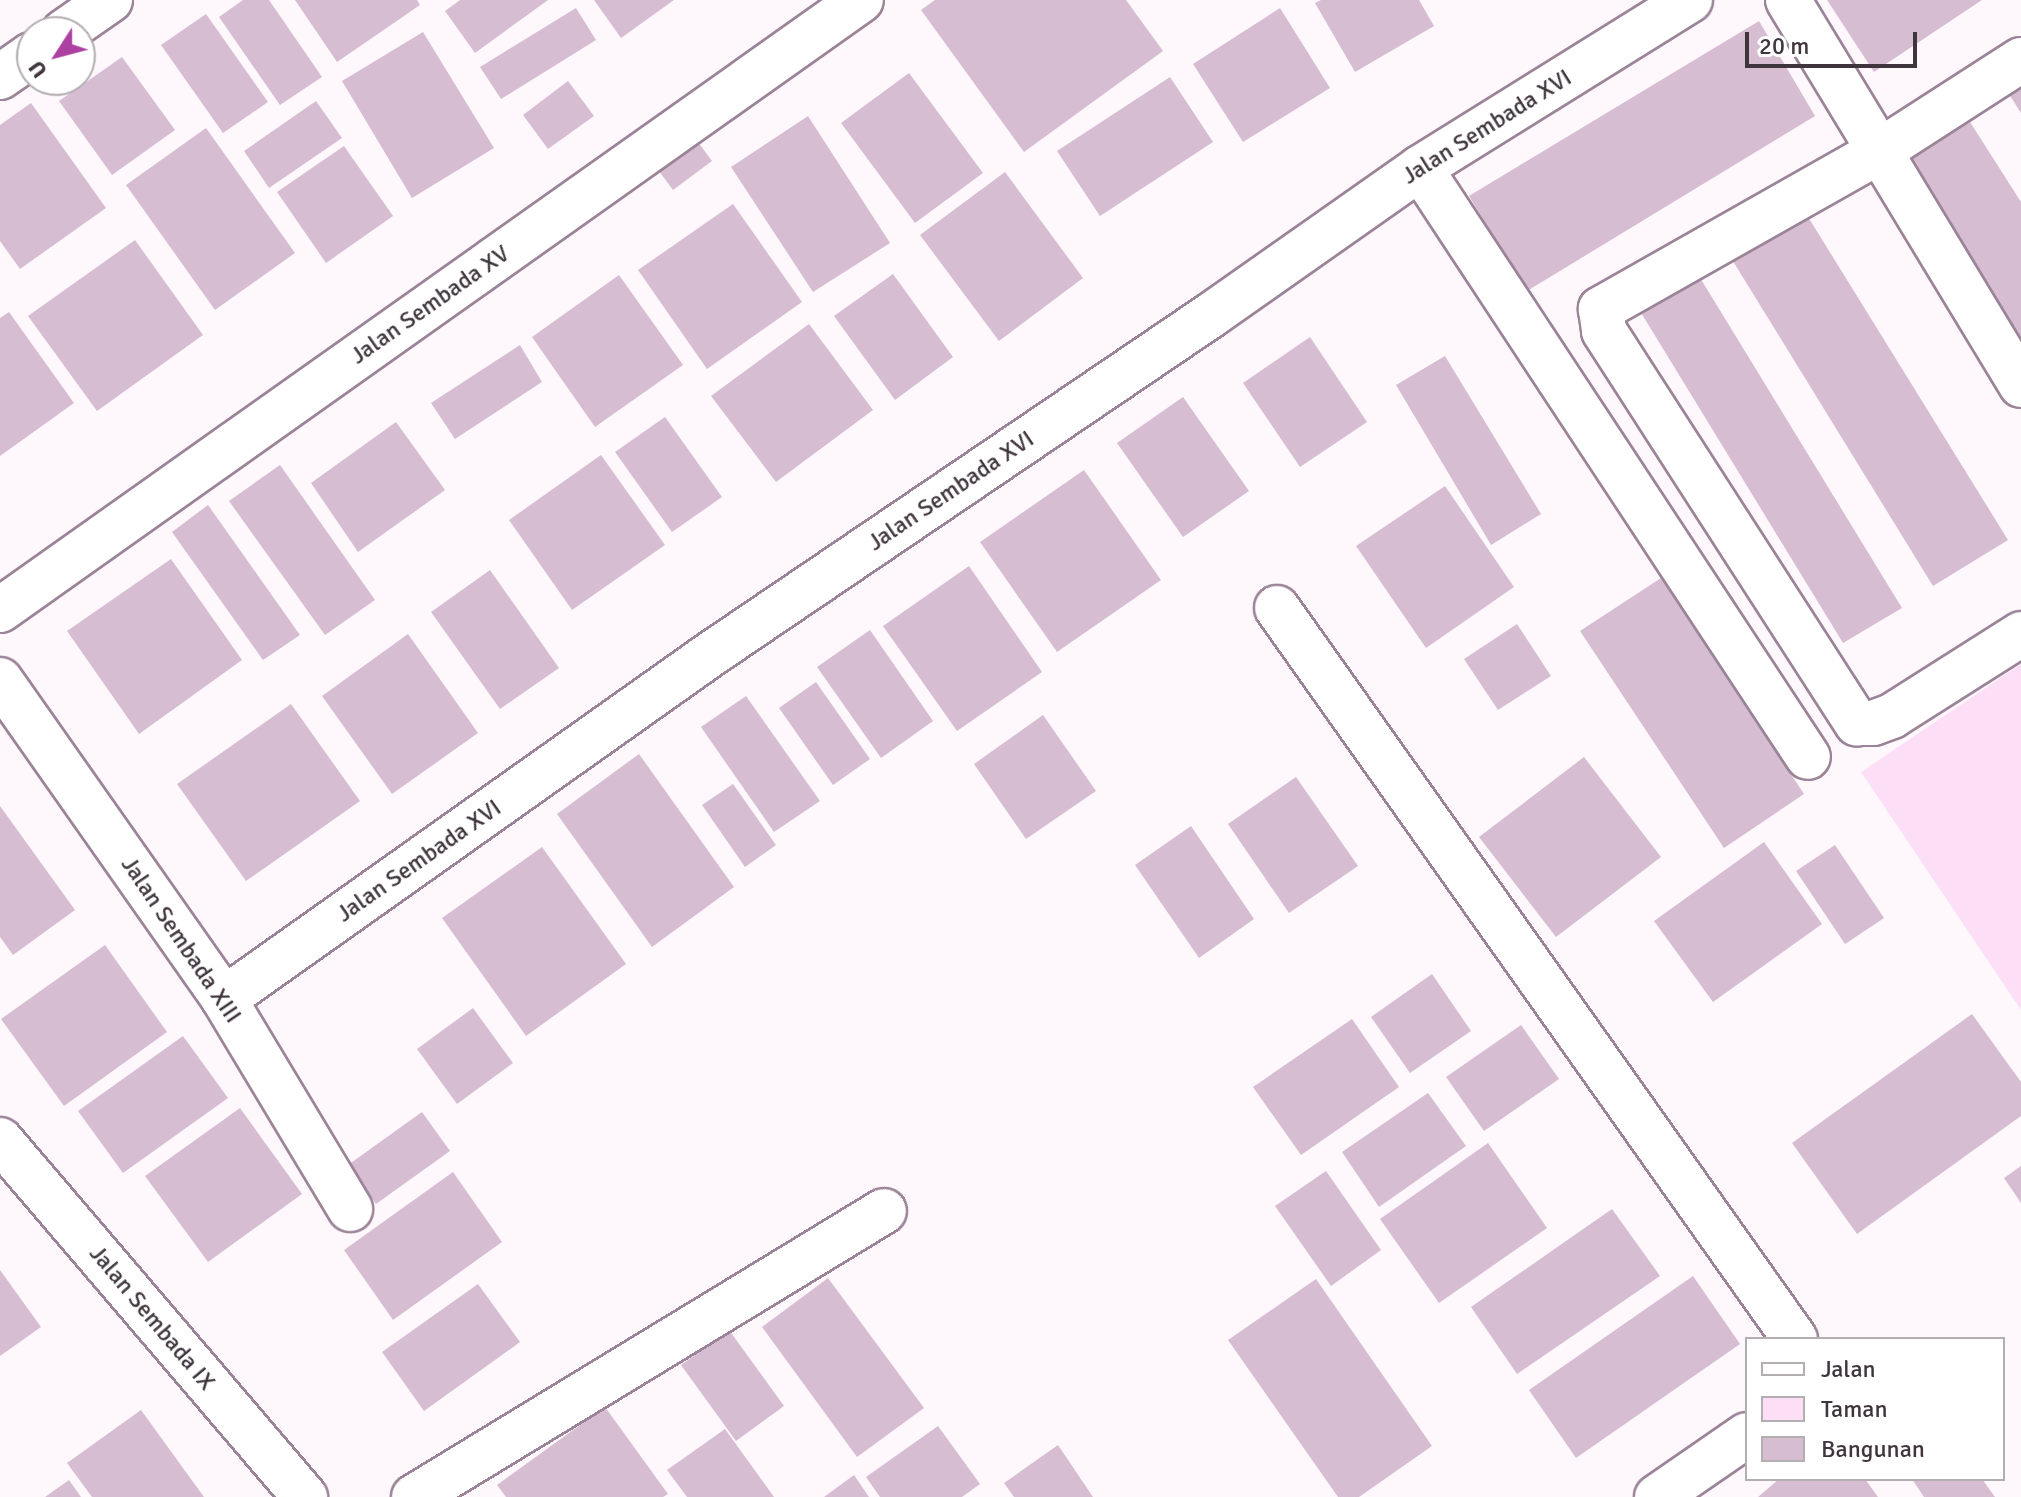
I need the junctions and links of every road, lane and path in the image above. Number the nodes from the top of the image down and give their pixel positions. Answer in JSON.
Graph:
{"nodes":[{"id":1,"x":110,"y":0,"type":"edge"},
{"id":2,"x":861,"y":0,"type":"edge"},
{"id":3,"x":1690,"y":0,"type":"edge"},
{"id":4,"x":1788,"y":0,"type":"edge"},
{"id":5,"x":87,"y":16,"type":"edge"},
{"id":6,"x":2021,"y":60,"type":"edge"},
{"id":7,"x":1880,"y":151,"type":"junction"},
{"id":8,"x":1420,"y":168,"type":"junction"},
{"id":9,"x":2021,"y":385,"type":"edge"},
{"id":10,"x":1277,"y":608,"type":"dead end"},
{"id":11,"x":0,"y":610,"type":"edge"},
{"id":12,"x":2021,"y":634,"type":"edge"},
{"id":13,"x":0,"y":680,"type":"edge"},
{"id":14,"x":1808,"y":757,"type":"dead end"},
{"id":15,"x":224,"y":999,"type":"junction"},
{"id":16,"x":0,"y":1140,"type":"edge"},
{"id":17,"x":350,"y":1209,"type":"dead end"},
{"id":18,"x":884,"y":1211,"type":"dead end"},
{"id":19,"x":1794,"y":1337,"type":"edge"},
{"id":20,"x":1745,"y":1436,"type":"edge"},
{"id":21,"x":305,"y":1497,"type":"edge"},
{"id":22,"x":414,"y":1497,"type":"edge"},
{"id":23,"x":1657,"y":1497,"type":"edge"}],
"edges":[{"from":1,"to":5,"type":"street"},
{"from":2,"to":11,"type":"street","name":"Jalan Sembada XV"},
{"from":3,"to":8,"type":"street","name":"Jalan Sembada XVI"},
{"from":4,"to":7,"type":"street"},
{"from":6,"to":7,"type":"street"},
{"from":7,"to":9,"type":"street"},
{"from":7,"to":12,"type":"street"},
{"from":8,"to":14,"type":"street"},
{"from":8,"to":15,"type":"street","name":"Jalan Sembada XVI"},
{"from":10,"to":19,"type":"street"},
{"from":13,"to":15,"type":"street","name":"Jalan Sembada XIII"},
{"from":15,"to":17,"type":"street","name":"Jalan Sembada XIII"},
{"from":16,"to":21,"type":"street","name":"Jalan Sembada IX"},
{"from":18,"to":22,"type":"street"},
{"from":20,"to":23,"type":"street"}]}
